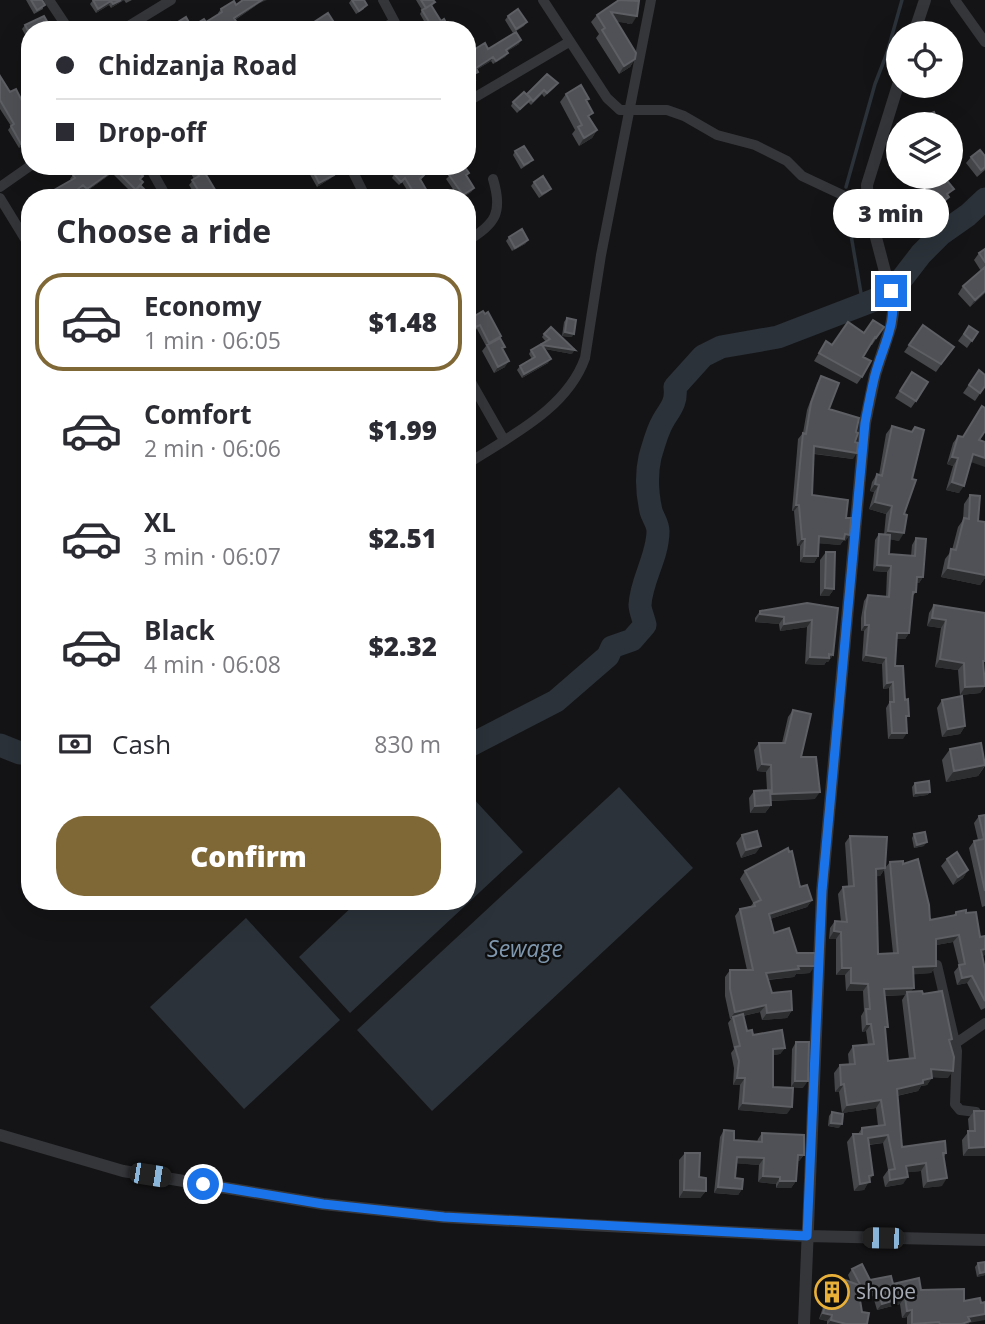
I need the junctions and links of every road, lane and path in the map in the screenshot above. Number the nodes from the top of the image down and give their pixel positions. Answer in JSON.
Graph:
{"nodes":[{"id":1,"x":49,"y":0,"type":"edge"},
{"id":2,"x":171,"y":0,"type":"edge"},
{"id":3,"x":383,"y":0,"type":"edge"},
{"id":4,"x":543,"y":0,"type":"edge"},
{"id":5,"x":651,"y":0,"type":"edge"},
{"id":6,"x":925,"y":0,"type":"edge"},
{"id":7,"x":955,"y":0,"type":"edge"},
{"id":8,"x":63,"y":21,"type":"edge"},
{"id":9,"x":137,"y":21,"type":"edge"},
{"id":10,"x":394,"y":21,"type":"edge"},
{"id":11,"x":918,"y":21,"type":"edge"},
{"id":12,"x":569,"y":42,"type":"junction"},
{"id":13,"x":985,"y":42,"type":"edge"},
{"id":14,"x":476,"y":97,"type":"edge"},
{"id":15,"x":894,"y":98,"type":"edge"},
{"id":16,"x":630,"y":110,"type":"junction"},
{"id":17,"x":21,"y":172,"type":"edge"},
{"id":18,"x":493,"y":179,"type":"dead end"},
{"id":19,"x":0,"y":187,"type":"edge"},
{"id":20,"x":0,"y":198,"type":"edge"},
{"id":21,"x":868,"y":207,"type":"junction"},
{"id":22,"x":21,"y":232,"type":"edge"},
{"id":23,"x":476,"y":235,"type":"edge"},
{"id":24,"x":476,"y":391,"type":"edge"},
{"id":25,"x":504,"y":440,"type":"junction"},
{"id":26,"x":476,"y":458,"type":"edge"},
{"id":27,"x":936,"y":965,"type":"edge"},
{"id":28,"x":985,"y":1023,"type":"edge"},
{"id":29,"x":956,"y":1043,"type":"junction"},
{"id":30,"x":975,"y":1112,"type":"edge"},
{"id":31,"x":0,"y":1135,"type":"edge"},
{"id":32,"x":807,"y":1236,"type":"junction"},
{"id":33,"x":985,"y":1240,"type":"edge"},
{"id":34,"x":804,"y":1324,"type":"edge"}],
"edges":[{"from":1,"to":8,"type":"street"},
{"from":2,"to":9,"type":"street"},
{"from":3,"to":10,"type":"street"},
{"from":4,"to":12,"type":"street"},
{"from":5,"to":16,"type":"street"},
{"from":6,"to":11,"type":"street"},
{"from":7,"to":13,"type":"street"},
{"from":12,"to":14,"type":"street"},
{"from":12,"to":16,"type":"street"},
{"from":15,"to":21,"type":"street"},
{"from":16,"to":21,"type":"street"},
{"from":16,"to":25,"type":"street"},
{"from":17,"to":19,"type":"street"},
{"from":18,"to":23,"type":"street"},
{"from":20,"to":22,"type":"street"},
{"from":21,"to":32,"type":"street"},
{"from":24,"to":25,"type":"street"},
{"from":25,"to":26,"type":"street"},
{"from":27,"to":29,"type":"street"},
{"from":28,"to":29,"type":"street"},
{"from":29,"to":30,"type":"street"},
{"from":31,"to":32,"type":"street"},
{"from":32,"to":33,"type":"street"},
{"from":32,"to":34,"type":"street"}]}
